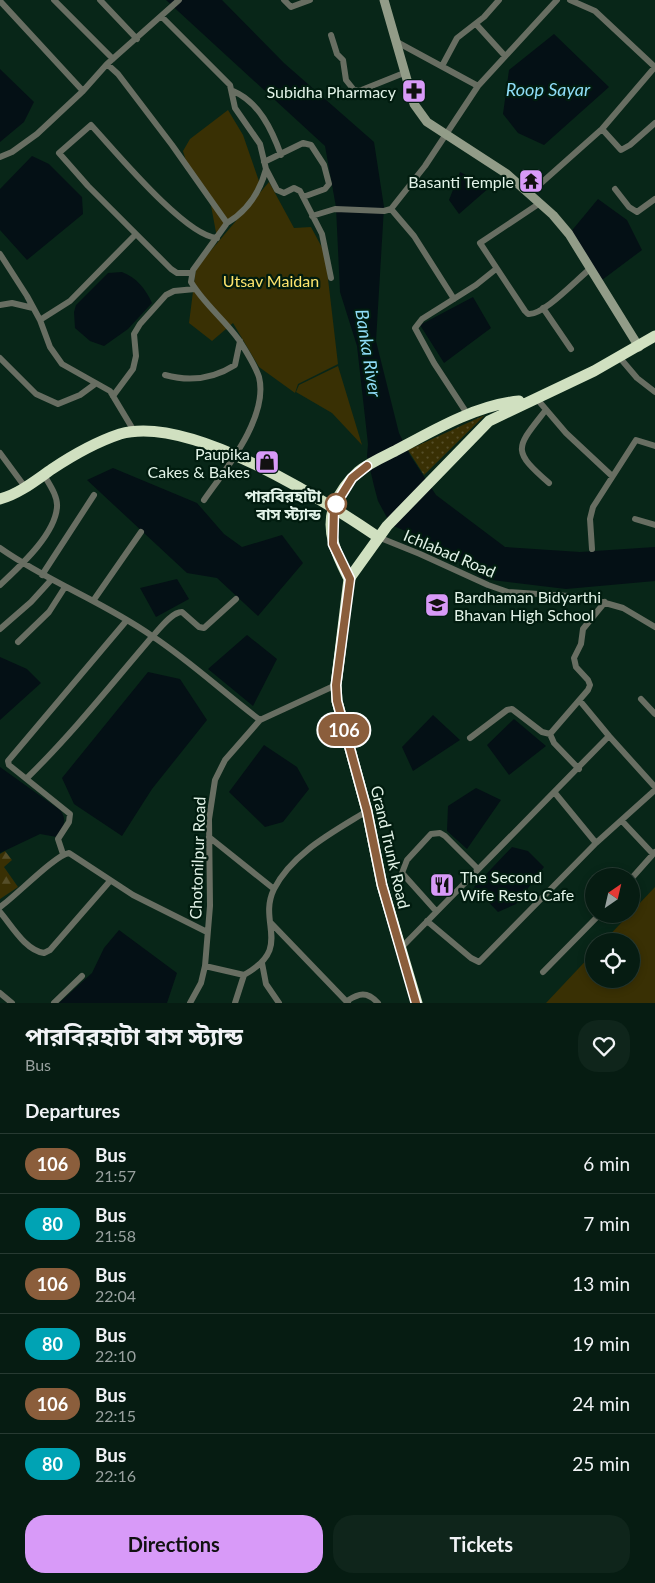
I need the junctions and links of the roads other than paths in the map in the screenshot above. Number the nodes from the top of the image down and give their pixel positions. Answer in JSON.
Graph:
{"nodes":[{"id":1,"x":54,"y":0,"type":"edge"},
{"id":2,"x":100,"y":0,"type":"edge"},
{"id":3,"x":179,"y":0,"type":"edge"},
{"id":4,"x":284,"y":0,"type":"edge"},
{"id":5,"x":310,"y":0,"type":"edge"},
{"id":6,"x":384,"y":0,"type":"edge"},
{"id":7,"x":499,"y":0,"type":"edge"},
{"id":8,"x":558,"y":0,"type":"edge"},
{"id":9,"x":570,"y":0,"type":"edge"},
{"id":10,"x":0,"y":1,"type":"edge"},
{"id":11,"x":161,"y":16,"type":"junction"},
{"id":12,"x":476,"y":24,"type":"junction"},
{"id":13,"x":331,"y":35,"type":"dead end"},
{"id":14,"x":138,"y":39,"type":"junction"},
{"id":15,"x":395,"y":41,"type":"junction"},
{"id":16,"x":504,"y":56,"type":"junction"},
{"id":17,"x":113,"y":59,"type":"junction"},
{"id":18,"x":106,"y":64,"type":"junction"},
{"id":19,"x":442,"y":66,"type":"junction"},
{"id":20,"x":655,"y":67,"type":"edge"},
{"id":21,"x":404,"y":74,"type":"junction"},
{"id":22,"x":478,"y":86,"type":"junction"},
{"id":23,"x":83,"y":91,"type":"junction"},
{"id":24,"x":233,"y":91,"type":"junction"},
{"id":25,"x":655,"y":124,"type":"edge"},
{"id":26,"x":602,"y":130,"type":"junction"},
{"id":27,"x":445,"y":134,"type":"junction"},
{"id":28,"x":281,"y":155,"type":"junction"},
{"id":29,"x":0,"y":157,"type":"edge"},
{"id":30,"x":264,"y":162,"type":"junction"},
{"id":31,"x":266,"y":169,"type":"junction"},
{"id":32,"x":615,"y":189,"type":"dead end"},
{"id":33,"x":530,"y":193,"type":"junction"},
{"id":34,"x":303,"y":197,"type":"junction"},
{"id":35,"x":655,"y":199,"type":"edge"},
{"id":36,"x":540,"y":203,"type":"junction"},
{"id":37,"x":388,"y":210,"type":"junction"},
{"id":38,"x":312,"y":216,"type":"junction"},
{"id":39,"x":226,"y":223,"type":"junction"},
{"id":40,"x":135,"y":235,"type":"junction"},
{"id":41,"x":217,"y":238,"type":"junction"},
{"id":42,"x":0,"y":254,"type":"edge"},
{"id":43,"x":496,"y":269,"type":"junction"},
{"id":44,"x":590,"y":269,"type":"junction"},
{"id":45,"x":192,"y":273,"type":"junction"},
{"id":46,"x":331,"y":278,"type":"dead end"},
{"id":47,"x":195,"y":289,"type":"junction"},
{"id":48,"x":454,"y":299,"type":"junction"},
{"id":49,"x":0,"y":305,"type":"edge"},
{"id":50,"x":33,"y":308,"type":"junction"},
{"id":51,"x":543,"y":308,"type":"junction"},
{"id":52,"x":40,"y":320,"type":"junction"},
{"id":53,"x":655,"y":336,"type":"edge"},
{"id":54,"x":240,"y":341,"type":"junction"},
{"id":55,"x":639,"y":347,"type":"junction"},
{"id":56,"x":571,"y":349,"type":"dead end"},
{"id":57,"x":0,"y":358,"type":"edge"},
{"id":58,"x":620,"y":358,"type":"junction"},
{"id":59,"x":165,"y":375,"type":"dead end"},
{"id":60,"x":95,"y":384,"type":"junction"},
{"id":61,"x":655,"y":392,"type":"edge"},
{"id":62,"x":113,"y":396,"type":"junction"},
{"id":63,"x":534,"y":400,"type":"junction"},
{"id":64,"x":546,"y":411,"type":"junction"},
{"id":65,"x":468,"y":416,"type":"junction"},
{"id":66,"x":134,"y":432,"type":"junction"},
{"id":67,"x":655,"y":446,"type":"edge"},
{"id":68,"x":0,"y":453,"type":"edge"},
{"id":69,"x":234,"y":456,"type":"junction"},
{"id":70,"x":44,"y":474,"type":"junction"},
{"id":71,"x":612,"y":476,"type":"junction"},
{"id":72,"x":548,"y":483,"type":"dead end"},
{"id":73,"x":25,"y":487,"type":"junction"},
{"id":74,"x":94,"y":496,"type":"dead end"},
{"id":75,"x":0,"y":499,"type":"edge"},
{"id":76,"x":204,"y":500,"type":"dead end"},
{"id":77,"x":334,"y":507,"type":"junction"},
{"id":78,"x":635,"y":519,"type":"dead end"},
{"id":79,"x":655,"y":525,"type":"edge"},
{"id":80,"x":141,"y":532,"type":"dead end"},
{"id":81,"x":378,"y":537,"type":"junction"},
{"id":82,"x":0,"y":548,"type":"edge"},
{"id":83,"x":592,"y":549,"type":"dead end"},
{"id":84,"x":22,"y":564,"type":"junction"},
{"id":85,"x":42,"y":575,"type":"junction"},
{"id":86,"x":350,"y":579,"type":"junction"},
{"id":87,"x":51,"y":580,"type":"junction"},
{"id":88,"x":0,"y":585,"type":"edge"},
{"id":89,"x":65,"y":587,"type":"junction"},
{"id":90,"x":236,"y":599,"type":"dead end"},
{"id":91,"x":93,"y":601,"type":"junction"},
{"id":92,"x":605,"y":602,"type":"junction"},
{"id":93,"x":128,"y":620,"type":"junction"},
{"id":94,"x":655,"y":627,"type":"edge"},
{"id":95,"x":0,"y":629,"type":"edge"},
{"id":96,"x":153,"y":636,"type":"junction"},
{"id":97,"x":18,"y":642,"type":"dead end"},
{"id":98,"x":336,"y":685,"type":"junction"},
{"id":99,"x":641,"y":699,"type":"dead end"},
{"id":100,"x":580,"y":701,"type":"junction"},
{"id":101,"x":655,"y":714,"type":"edge"},
{"id":102,"x":260,"y":720,"type":"junction"},
{"id":103,"x":550,"y":734,"type":"junction"},
{"id":104,"x":609,"y":736,"type":"junction"},
{"id":105,"x":470,"y":738,"type":"dead end"},
{"id":106,"x":579,"y":769,"type":"junction"},
{"id":107,"x":27,"y":778,"type":"junction"},
{"id":108,"x":655,"y":788,"type":"edge"},
{"id":109,"x":555,"y":793,"type":"junction"},
{"id":110,"x":367,"y":811,"type":"junction"},
{"id":111,"x":622,"y":821,"type":"junction"},
{"id":112,"x":210,"y":837,"type":"junction"},
{"id":113,"x":596,"y":843,"type":"junction"},
{"id":114,"x":654,"y":853,"type":"edge"},
{"id":115,"x":63,"y":854,"type":"junction"},
{"id":116,"x":478,"y":869,"type":"junction"},
{"id":117,"x":640,"y":869,"type":"edge"},
{"id":118,"x":110,"y":881,"type":"junction"},
{"id":119,"x":274,"y":890,"type":"junction"},
{"id":120,"x":0,"y":907,"type":"edge"},
{"id":121,"x":436,"y":911,"type":"junction"},
{"id":122,"x":0,"y":912,"type":"edge"},
{"id":123,"x":427,"y":921,"type":"junction"},
{"id":124,"x":271,"y":923,"type":"junction"},
{"id":125,"x":591,"y":923,"type":"edge"},
{"id":126,"x":208,"y":932,"type":"junction"},
{"id":127,"x":400,"y":949,"type":"junction"},
{"id":128,"x":262,"y":963,"type":"junction"},
{"id":129,"x":205,"y":966,"type":"junction"},
{"id":130,"x":543,"y":972,"type":"dead end"},
{"id":131,"x":82,"y":976,"type":"dead end"},
{"id":132,"x":244,"y":976,"type":"junction"},
{"id":133,"x":0,"y":993,"type":"edge"},
{"id":134,"x":348,"y":1002,"type":"edge"},
{"id":135,"x":12,"y":1003,"type":"edge"},
{"id":136,"x":54,"y":1003,"type":"edge"},
{"id":137,"x":190,"y":1003,"type":"edge"},
{"id":138,"x":235,"y":1003,"type":"edge"},
{"id":139,"x":279,"y":1003,"type":"edge"},
{"id":140,"x":378,"y":1003,"type":"edge"},
{"id":141,"x":416,"y":1003,"type":"edge"}],
"edges":[{"from":1,"to":17,"type":"street"},
{"from":2,"to":14,"type":"street"},
{"from":3,"to":11,"type":"street"},
{"from":4,"to":5,"type":"street"},
{"from":6,"to":15,"type":"street"},
{"from":7,"to":12,"type":"street"},
{"from":8,"to":16,"type":"street"},
{"from":9,"to":20,"type":"street"},
{"from":10,"to":23,"type":"street"},
{"from":11,"to":14,"type":"street"},
{"from":11,"to":24,"type":"street"},
{"from":12,"to":16,"type":"street"},
{"from":12,"to":19,"type":"street"},
{"from":13,"to":21,"type":"street"},
{"from":14,"to":17,"type":"street"},
{"from":15,"to":19,"type":"street"},
{"from":15,"to":21,"type":"street"},
{"from":16,"to":22,"type":"street"},
{"from":17,"to":18,"type":"street"},
{"from":18,"to":23,"type":"street"},
{"from":18,"to":39,"type":"street"},
{"from":19,"to":22,"type":"street"},
{"from":20,"to":26,"type":"street"},
{"from":21,"to":27,"type":"street"},
{"from":22,"to":27,"type":"street"},
{"from":23,"to":29,"type":"street"},
{"from":24,"to":28,"type":"street"},
{"from":24,"to":30,"type":"street"},
{"from":25,"to":26,"type":"street"},
{"from":26,"to":33,"type":"street"},
{"from":27,"to":33,"type":"street"},
{"from":27,"to":37,"type":"street"},
{"from":28,"to":30,"type":"street"},
{"from":28,"to":34,"type":"street"},
{"from":30,"to":31,"type":"street"},
{"from":31,"to":34,"type":"street"},
{"from":31,"to":39,"type":"street"},
{"from":32,"to":35,"type":"street"},
{"from":33,"to":36,"type":"street"},
{"from":34,"to":38,"type":"street"},
{"from":36,"to":43,"type":"street"},
{"from":36,"to":44,"type":"street"},
{"from":37,"to":38,"type":"street"},
{"from":37,"to":48,"type":"street"},
{"from":38,"to":46,"type":"street"},
{"from":39,"to":41,"type":"street"},
{"from":40,"to":41,"type":"street"},
{"from":40,"to":45,"type":"street"},
{"from":40,"to":52,"type":"street"},
{"from":41,"to":45,"type":"street"},
{"from":42,"to":50,"type":"street"},
{"from":43,"to":48,"type":"street"},
{"from":43,"to":51,"type":"street"},
{"from":44,"to":51,"type":"street"},
{"from":44,"to":55,"type":"street"},
{"from":45,"to":47,"type":"street"},
{"from":47,"to":54,"type":"street"},
{"from":47,"to":62,"type":"street"},
{"from":48,"to":65,"type":"street"},
{"from":49,"to":50,"type":"street"},
{"from":50,"to":52,"type":"street"},
{"from":51,"to":56,"type":"street"},
{"from":52,"to":60,"type":"street"},
{"from":53,"to":55,"type":"highway"},
{"from":54,"to":59,"type":"street"},
{"from":54,"to":69,"type":"street"},
{"from":55,"to":58,"type":"highway"},
{"from":57,"to":60,"type":"street"},
{"from":58,"to":61,"type":"street"},
{"from":58,"to":63,"type":"highway"},
{"from":60,"to":62,"type":"street"},
{"from":62,"to":66,"type":"street"},
{"from":63,"to":64,"type":"street"},
{"from":63,"to":65,"type":"highway"},
{"from":63,"to":81,"type":"highway","name":"Grand Trunk Road"},
{"from":64,"to":71,"type":"street"},
{"from":64,"to":72,"type":"street"},
{"from":65,"to":77,"type":"highway"},
{"from":66,"to":69,"type":"highway"},
{"from":66,"to":70,"type":"highway"},
{"from":67,"to":71,"type":"street"},
{"from":68,"to":73,"type":"street"},
{"from":69,"to":76,"type":"street"},
{"from":69,"to":77,"type":"highway"},
{"from":70,"to":73,"type":"highway"},
{"from":70,"to":84,"type":"street"},
{"from":71,"to":83,"type":"street"},
{"from":73,"to":75,"type":"highway"},
{"from":74,"to":85,"type":"street"},
{"from":77,"to":81,"type":"highway"},
{"from":77,"to":86,"type":"highway"},
{"from":78,"to":79,"type":"street"},
{"from":80,"to":91,"type":"street"},
{"from":81,"to":86,"type":"highway","name":"Grand Trunk Road"},
{"from":81,"to":92,"type":"street","name":"Ichlabad Road"},
{"from":82,"to":84,"type":"street"},
{"from":84,"to":85,"type":"street"},
{"from":84,"to":88,"type":"street"},
{"from":85,"to":87,"type":"street"},
{"from":86,"to":98,"type":"highway","name":"Grand Trunk Road"},
{"from":87,"to":89,"type":"street"},
{"from":87,"to":95,"type":"street"},
{"from":89,"to":91,"type":"street"},
{"from":89,"to":97,"type":"street"},
{"from":90,"to":96,"type":"street"},
{"from":91,"to":93,"type":"street"},
{"from":92,"to":94,"type":"street","name":"Ichlabad Road"},
{"from":92,"to":100,"type":"street"},
{"from":93,"to":96,"type":"street"},
{"from":93,"to":107,"type":"street"},
{"from":96,"to":102,"type":"street"},
{"from":96,"to":107,"type":"street"},
{"from":98,"to":102,"type":"street","name":"Chotonilpur Road"},
{"from":98,"to":110,"type":"highway","name":"Grand Trunk Road"},
{"from":99,"to":101,"type":"street"},
{"from":100,"to":103,"type":"street"},
{"from":100,"to":104,"type":"street"},
{"from":102,"to":112,"type":"street","name":"Chotonilpur Road"},
{"from":103,"to":105,"type":"street"},
{"from":103,"to":106,"type":"street"},
{"from":104,"to":106,"type":"street"},
{"from":104,"to":108,"type":"street"},
{"from":106,"to":109,"type":"street"},
{"from":107,"to":115,"type":"street"},
{"from":108,"to":111,"type":"street"},
{"from":109,"to":113,"type":"street"},
{"from":109,"to":116,"type":"street"},
{"from":110,"to":119,"type":"street"},
{"from":110,"to":127,"type":"highway","name":"Grand Trunk Road"},
{"from":111,"to":113,"type":"street"},
{"from":111,"to":114,"type":"street"},
{"from":112,"to":119,"type":"street"},
{"from":112,"to":126,"type":"street","name":"Chotonilpur Road"},
{"from":113,"to":123,"type":"street"},
{"from":114,"to":117,"type":"street"},
{"from":115,"to":118,"type":"street"},
{"from":115,"to":120,"type":"street"},
{"from":116,"to":121,"type":"street"},
{"from":116,"to":121,"type":"street"},
{"from":118,"to":122,"type":"street"},
{"from":118,"to":126,"type":"street"},
{"from":119,"to":124,"type":"street"},
{"from":121,"to":123,"type":"street"},
{"from":123,"to":127,"type":"street"},
{"from":124,"to":128,"type":"street"},
{"from":124,"to":134,"type":"street"},
{"from":125,"to":130,"type":"street"},
{"from":126,"to":129,"type":"street","name":"Chotonilpur Road"},
{"from":127,"to":141,"type":"highway","name":"Grand Trunk Road"},
{"from":128,"to":132,"type":"street"},
{"from":128,"to":139,"type":"street"},
{"from":129,"to":132,"type":"street"},
{"from":129,"to":137,"type":"street","name":"Chotonilpur Road"},
{"from":131,"to":136,"type":"street"},
{"from":132,"to":138,"type":"street"},
{"from":133,"to":135,"type":"street"},
{"from":134,"to":140,"type":"street"}]}
